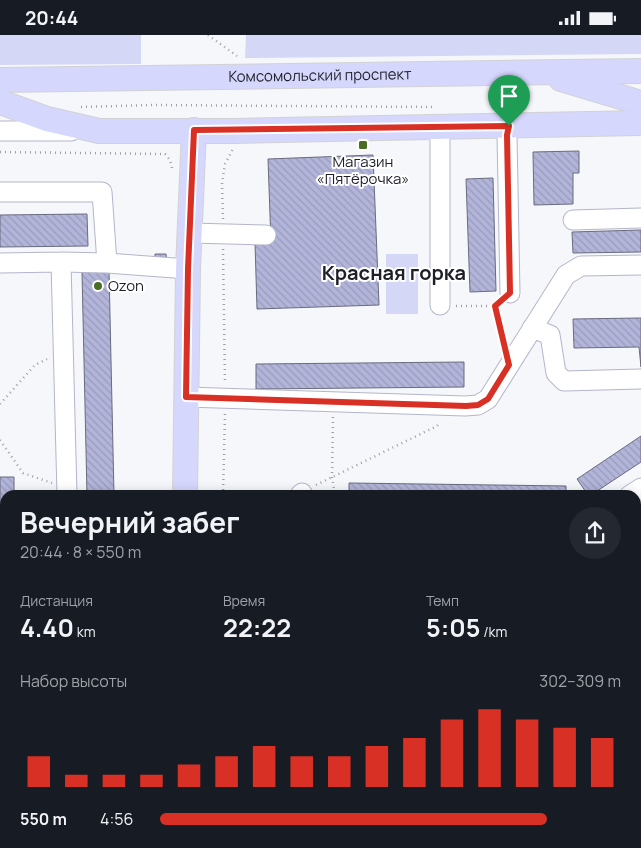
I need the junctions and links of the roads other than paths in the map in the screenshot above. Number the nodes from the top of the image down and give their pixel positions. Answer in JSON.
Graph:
{"nodes":[{"id":1,"x":641,"y":71,"type":"edge"},
{"id":2,"x":538,"y":72,"type":"junction"},
{"id":3,"x":0,"y":80,"type":"edge"},
{"id":4,"x":0,"y":102,"type":"edge"},
{"id":5,"x":641,"y":103,"type":"edge"},
{"id":6,"x":440,"y":117,"type":"junction"},
{"id":7,"x":641,"y":123,"type":"edge"},
{"id":8,"x":509,"y":126,"type":"junction"},
{"id":9,"x":194,"y":130,"type":"junction"},
{"id":10,"x":0,"y":131,"type":"edge"},
{"id":11,"x":99,"y":131,"type":"junction"},
{"id":12,"x":0,"y":192,"type":"edge"},
{"id":13,"x":641,"y":218,"type":"edge"},
{"id":14,"x":572,"y":219,"type":"dead end"},
{"id":15,"x":190,"y":233,"type":"junction"},
{"id":16,"x":266,"y":235,"type":"dead end"},
{"id":17,"x":61,"y":262,"type":"junction"},
{"id":18,"x":0,"y":263,"type":"edge"},
{"id":19,"x":107,"y":263,"type":"junction"},
{"id":20,"x":641,"y":265,"type":"edge"},
{"id":21,"x":188,"y":269,"type":"junction"},
{"id":22,"x":510,"y":293,"type":"road end"},
{"id":23,"x":440,"y":305,"type":"road end"},
{"id":24,"x":532,"y":329,"type":"junction"},
{"id":25,"x":641,"y":379,"type":"edge"},
{"id":26,"x":186,"y":397,"type":"junction"},
{"id":27,"x":67,"y":490,"type":"edge"},
{"id":28,"x":185,"y":490,"type":"edge"}],
"edges":[{"from":1,"to":2,"type":"main road","name":"Комсомольский проспект"},
{"from":2,"to":3,"type":"main road","name":"Комсомольский проспект"},
{"from":2,"to":5,"type":"main road"},
{"from":4,"to":11,"type":"main road"},
{"from":6,"to":8,"type":"main road"},
{"from":6,"to":9,"type":"main road"},
{"from":6,"to":23,"type":"street"},
{"from":7,"to":8,"type":"main road"},
{"from":8,"to":22,"type":"street"},
{"from":9,"to":11,"type":"main road"},
{"from":9,"to":15,"type":"main road"},
{"from":10,"to":11,"type":"street"},
{"from":12,"to":19,"type":"street"},
{"from":13,"to":14,"type":"street"},
{"from":15,"to":16,"type":"street"},
{"from":15,"to":21,"type":"main road"},
{"from":17,"to":18,"type":"street"},
{"from":17,"to":19,"type":"street"},
{"from":17,"to":27,"type":"street"},
{"from":19,"to":21,"type":"street"},
{"from":20,"to":24,"type":"street"},
{"from":21,"to":26,"type":"main road"},
{"from":24,"to":25,"type":"street"},
{"from":24,"to":26,"type":"street"},
{"from":26,"to":28,"type":"main road"}]}
